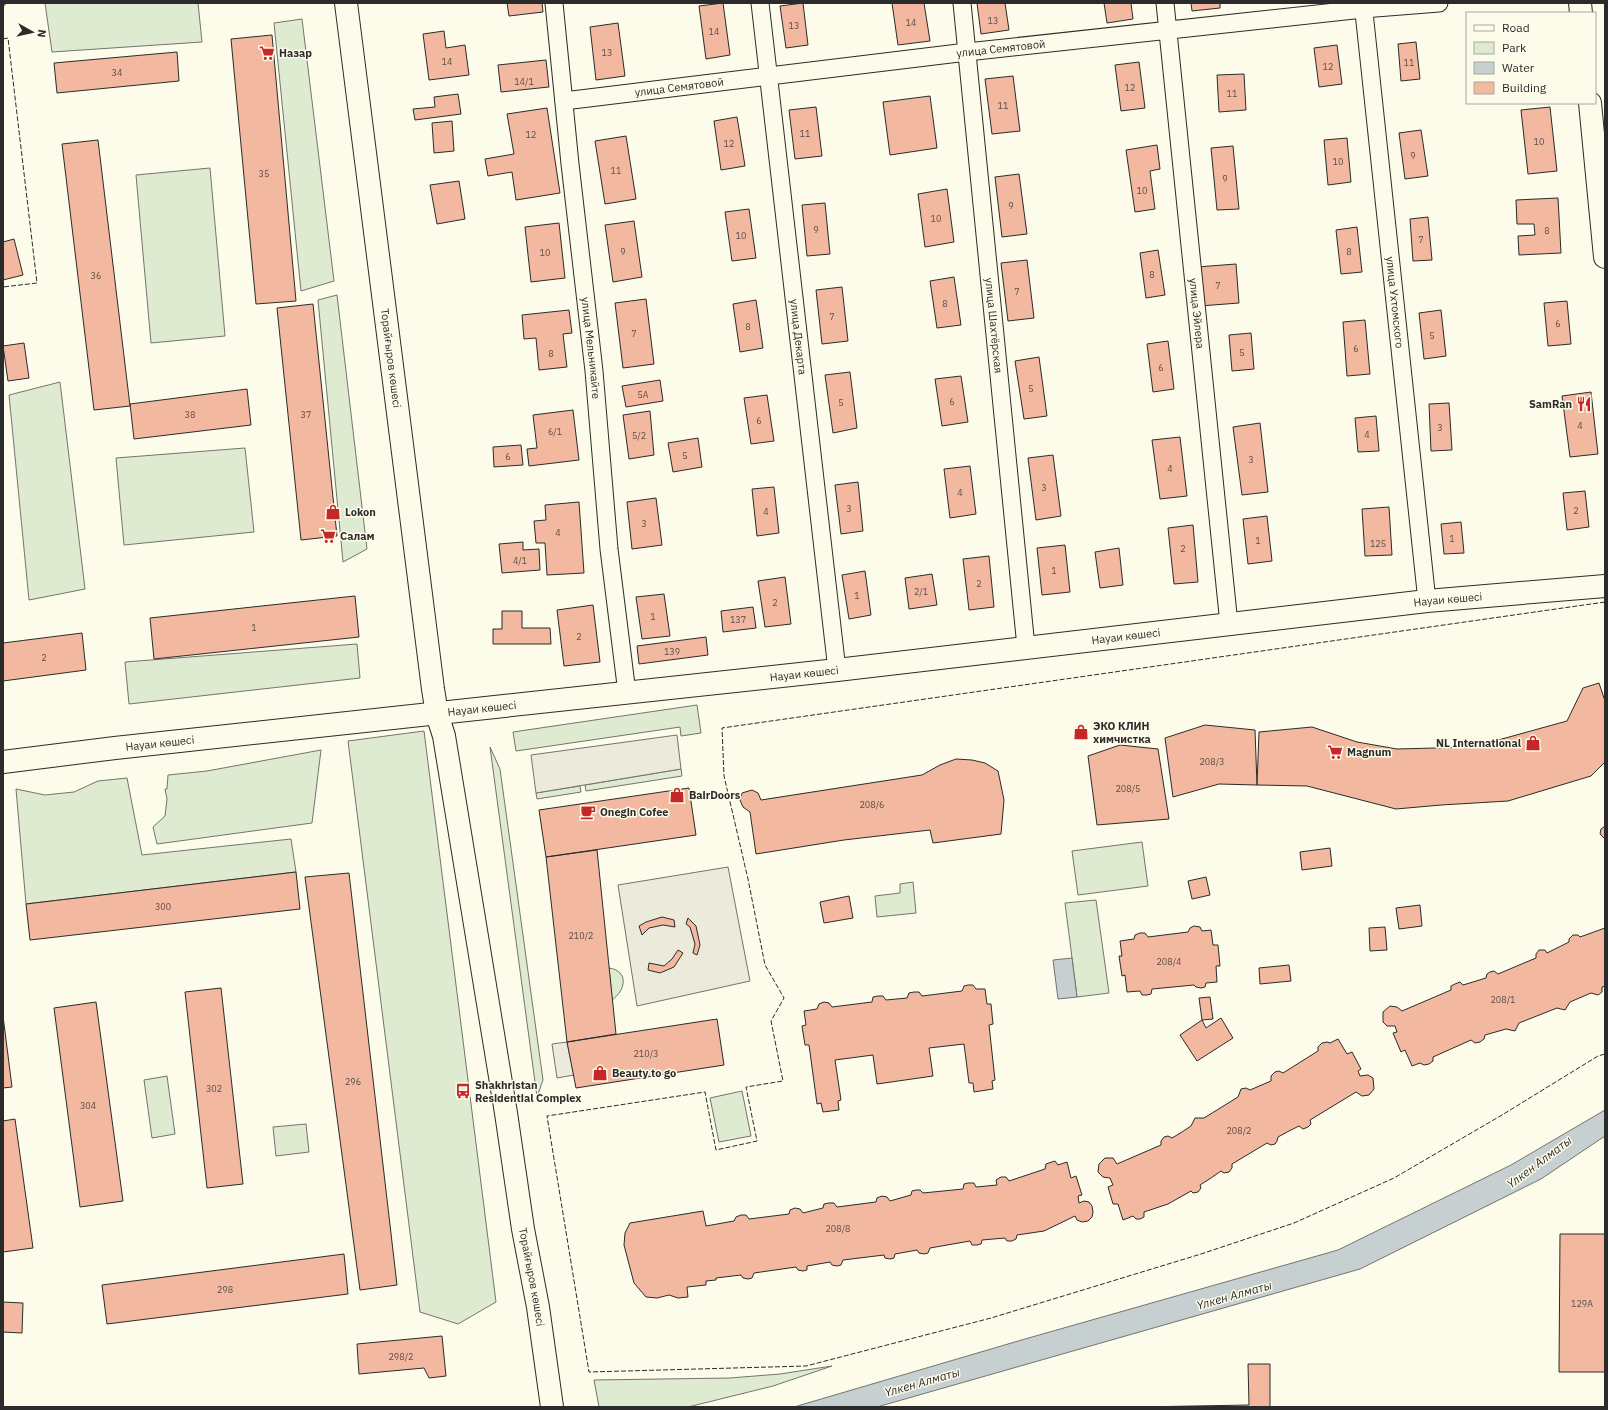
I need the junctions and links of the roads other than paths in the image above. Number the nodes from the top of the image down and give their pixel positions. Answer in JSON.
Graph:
{"nodes":[{"id":1,"x":346,"y":3,"type":"edge"},
{"id":2,"x":554,"y":3,"type":"edge"},
{"id":3,"x":760,"y":3,"type":"edge"},
{"id":4,"x":962,"y":3,"type":"edge"},
{"id":5,"x":1165,"y":3,"type":"edge"},
{"id":6,"x":1439,"y":3,"type":"edge"},
{"id":7,"x":1363,"y":6,"type":"edge"},
{"id":8,"x":1167,"y":31,"type":"junction"},
{"id":9,"x":966,"y":52,"type":"junction"},
{"id":10,"x":767,"y":77,"type":"junction"},
{"id":11,"x":564,"y":102,"type":"junction"},
{"id":12,"x":1590,"y":104,"type":"edge"},
{"id":13,"x":1605,"y":257,"type":"edge"},
{"id":14,"x":1605,"y":586,"type":"edge"},
{"id":15,"x":1427,"y":601,"type":"junction"},
{"id":16,"x":1228,"y":624,"type":"junction"},
{"id":17,"x":1026,"y":647,"type":"junction"},
{"id":18,"x":837,"y":670,"type":"junction"},
{"id":19,"x":627,"y":693,"type":"junction"},
{"id":20,"x":437,"y":714,"type":"junction"},
{"id":21,"x":3,"y":762,"type":"edge"},
{"id":22,"x":541,"y":1393,"type":"edge"},
{"id":23,"x":552,"y":1407,"type":"edge"}],
"edges":[{"from":1,"to":20,"type":"street","name":"Торайғыров көшесі"},
{"from":2,"to":11,"type":"street","name":"улица Мельникайте"},
{"from":3,"to":10,"type":"street","name":"улица Декарта"},
{"from":4,"to":9,"type":"street","name":"улица Шахтёрская"},
{"from":5,"to":8,"type":"street","name":"улица Эйлера"},
{"from":6,"to":7,"type":"street","name":"улица Семятовой"},
{"from":7,"to":8,"type":"street","name":"улица Семятовой"},
{"from":7,"to":15,"type":"street","name":"улица Ухтомского"},
{"from":8,"to":9,"type":"street","name":"улица Семятовой"},
{"from":8,"to":16,"type":"street","name":"улица Эйлера"},
{"from":9,"to":10,"type":"street","name":"улица Семятовой"},
{"from":9,"to":17,"type":"street","name":"улица Шахтёрская"},
{"from":10,"to":11,"type":"street","name":"улица Семятовой"},
{"from":10,"to":18,"type":"street","name":"улица Декарта"},
{"from":11,"to":19,"type":"street","name":"улица Мельникайте"},
{"from":12,"to":13,"type":"street"},
{"from":14,"to":15,"type":"street","name":"Науаи көшесі"},
{"from":15,"to":16,"type":"street","name":"Науаи көшесі"},
{"from":16,"to":17,"type":"street","name":"Науаи көшесі"},
{"from":17,"to":18,"type":"street","name":"Науаи көшесі"},
{"from":18,"to":19,"type":"street","name":"Науаи көшесі"},
{"from":19,"to":20,"type":"street","name":"Науаи көшесі"},
{"from":20,"to":21,"type":"street","name":"Науаи көшесі"},
{"from":20,"to":22,"type":"street","name":"Торайғыров көшесі"},
{"from":22,"to":23,"type":"street","name":"Торайғыров көшесі"}]}
